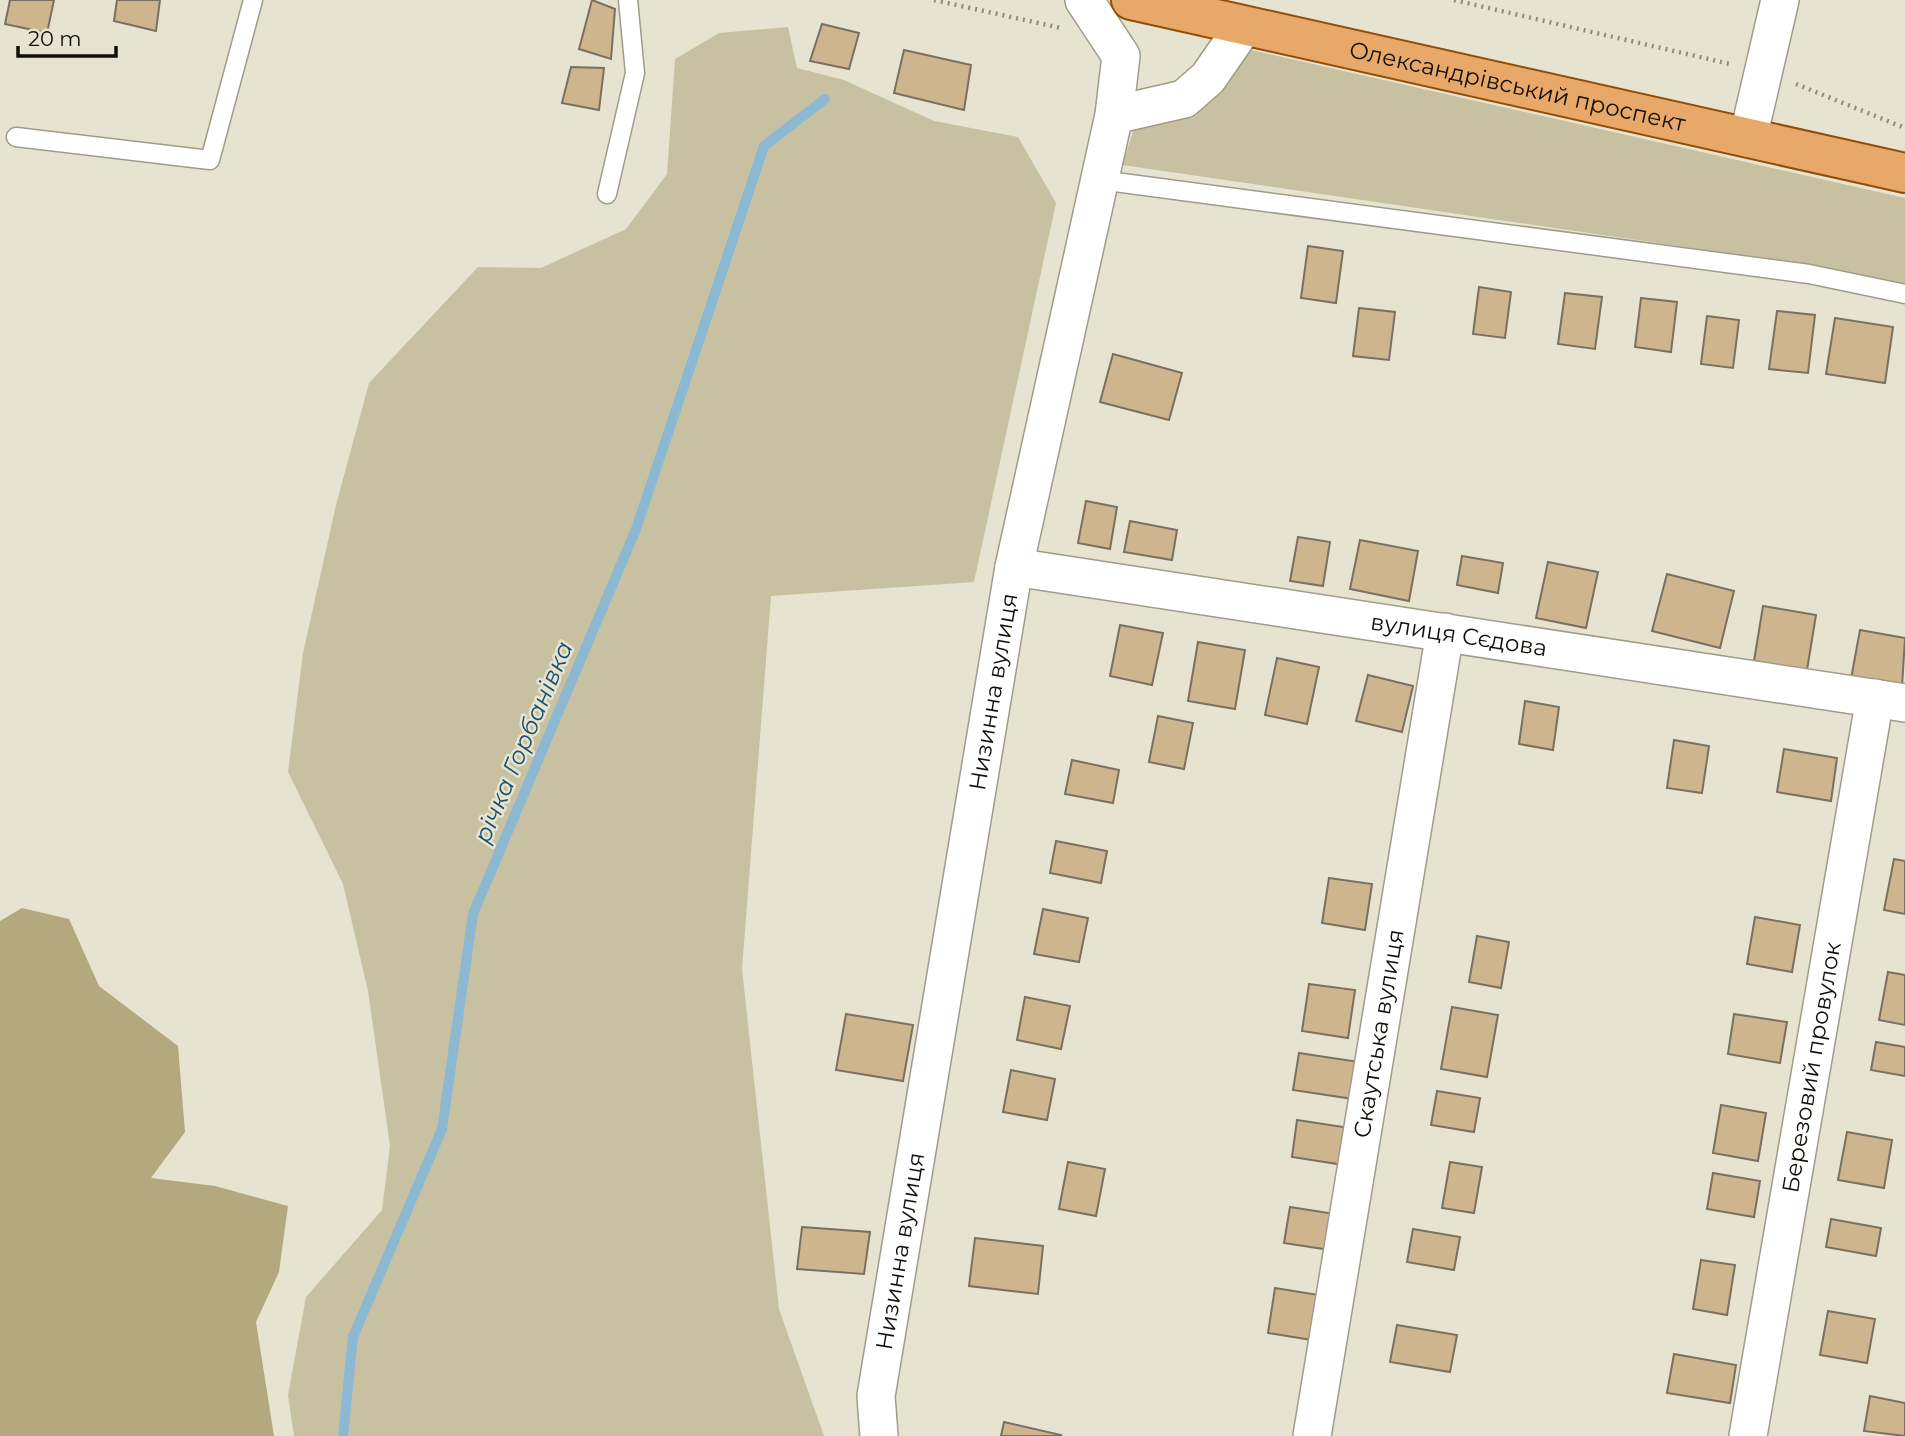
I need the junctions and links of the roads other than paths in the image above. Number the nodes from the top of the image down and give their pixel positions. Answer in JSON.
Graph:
{"nodes":[{"id":1,"x":253,"y":0,"type":"edge"},
{"id":2,"x":628,"y":0,"type":"edge"},
{"id":3,"x":1131,"y":0,"type":"edge"},
{"id":4,"x":1780,"y":0,"type":"edge"},
{"id":5,"x":1075,"y":15,"type":"edge"},
{"id":6,"x":1244,"y":26,"type":"junction"},
{"id":7,"x":1114,"y":115,"type":"junction"},
{"id":8,"x":16,"y":137,"type":"dead end"},
{"id":9,"x":1748,"y":138,"type":"junction"},
{"id":10,"x":1905,"y":173,"type":"edge"},
{"id":11,"x":1100,"y":180,"type":"junction"},
{"id":12,"x":607,"y":194,"type":"dead end"},
{"id":13,"x":1905,"y":294,"type":"edge"},
{"id":14,"x":1014,"y":567,"type":"junction"},
{"id":15,"x":1445,"y":632,"type":"junction"},
{"id":16,"x":1890,"y":701,"type":"edge"},
{"id":17,"x":879,"y":1436,"type":"edge"},
{"id":18,"x":1312,"y":1436,"type":"edge"},
{"id":19,"x":1748,"y":1436,"type":"edge"}],
"edges":[{"from":1,"to":8,"type":"lane"},
{"from":2,"to":12,"type":"lane"},
{"from":3,"to":6,"type":"main road","name":"Олександрівський проспект"},
{"from":4,"to":9,"type":"street"},
{"from":5,"to":7,"type":"street","name":"Низинна вулиця"},
{"from":6,"to":7,"type":"street"},
{"from":6,"to":9,"type":"main road","name":"Олександрівський проспект"},
{"from":7,"to":11,"type":"street","name":"Низинна вулиця"},
{"from":9,"to":10,"type":"main road","name":"Олександрівський проспект"},
{"from":11,"to":13,"type":"lane"},
{"from":11,"to":14,"type":"street","name":"Низинна вулиця"},
{"from":14,"to":15,"type":"street","name":"вулиця Сєдова"},
{"from":14,"to":17,"type":"street","name":"Низинна вулиця"},
{"from":15,"to":16,"type":"street","name":"вулиця Сєдова"},
{"from":15,"to":18,"type":"street","name":"Скаутська вулиця"},
{"from":16,"to":19,"type":"street","name":"Березовий провулок"}]}
